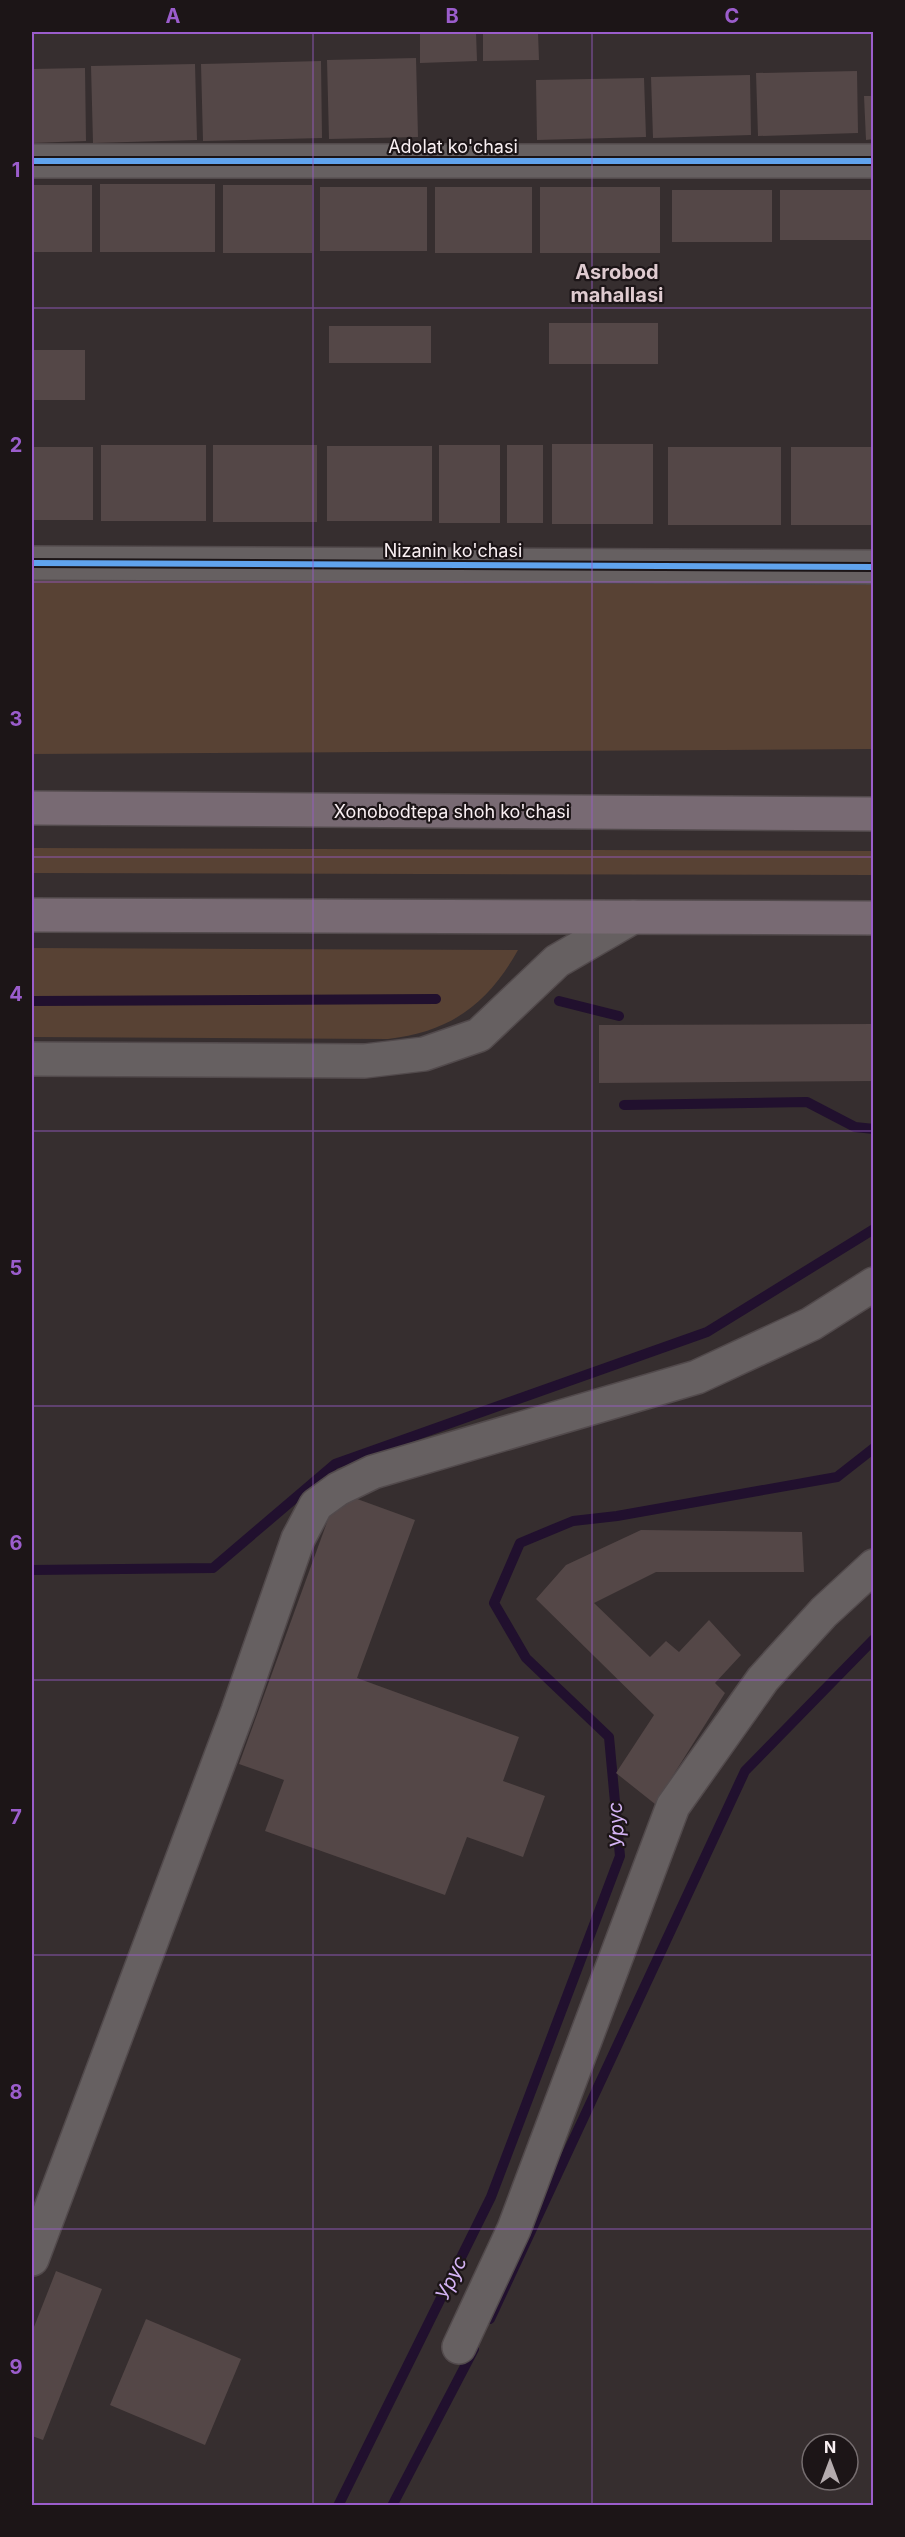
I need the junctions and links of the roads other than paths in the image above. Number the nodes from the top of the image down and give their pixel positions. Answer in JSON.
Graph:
{"nodes":[{"id":1,"x":32,"y":161,"type":"edge"},
{"id":2,"x":873,"y":161,"type":"edge"},
{"id":3,"x":32,"y":563,"type":"edge"},
{"id":4,"x":873,"y":567,"type":"edge"},
{"id":5,"x":32,"y":808,"type":"edge"},
{"id":6,"x":873,"y":814,"type":"edge"},
{"id":7,"x":32,"y":915,"type":"edge"},
{"id":8,"x":633,"y":917,"type":"junction"},
{"id":9,"x":873,"y":918,"type":"edge"},
{"id":10,"x":32,"y":1059,"type":"edge"},
{"id":11,"x":873,"y":1284,"type":"edge"},
{"id":12,"x":873,"y":1566,"type":"edge"},
{"id":13,"x":32,"y":2259,"type":"edge"},
{"id":14,"x":459,"y":2347,"type":"dead end"}],
"edges":[{"from":1,"to":2,"type":"street","name":"Adolat ko'chasi"},
{"from":3,"to":4,"type":"street","name":"Nizanin ko'chasi"},
{"from":5,"to":6,"type":"highway","name":"Xonobodtepa shoh ko'chasi"},
{"from":7,"to":8,"type":"highway"},
{"from":8,"to":9,"type":"highway"},
{"from":8,"to":10,"type":"street"},
{"from":11,"to":13,"type":"street"},
{"from":12,"to":14,"type":"street"}]}
